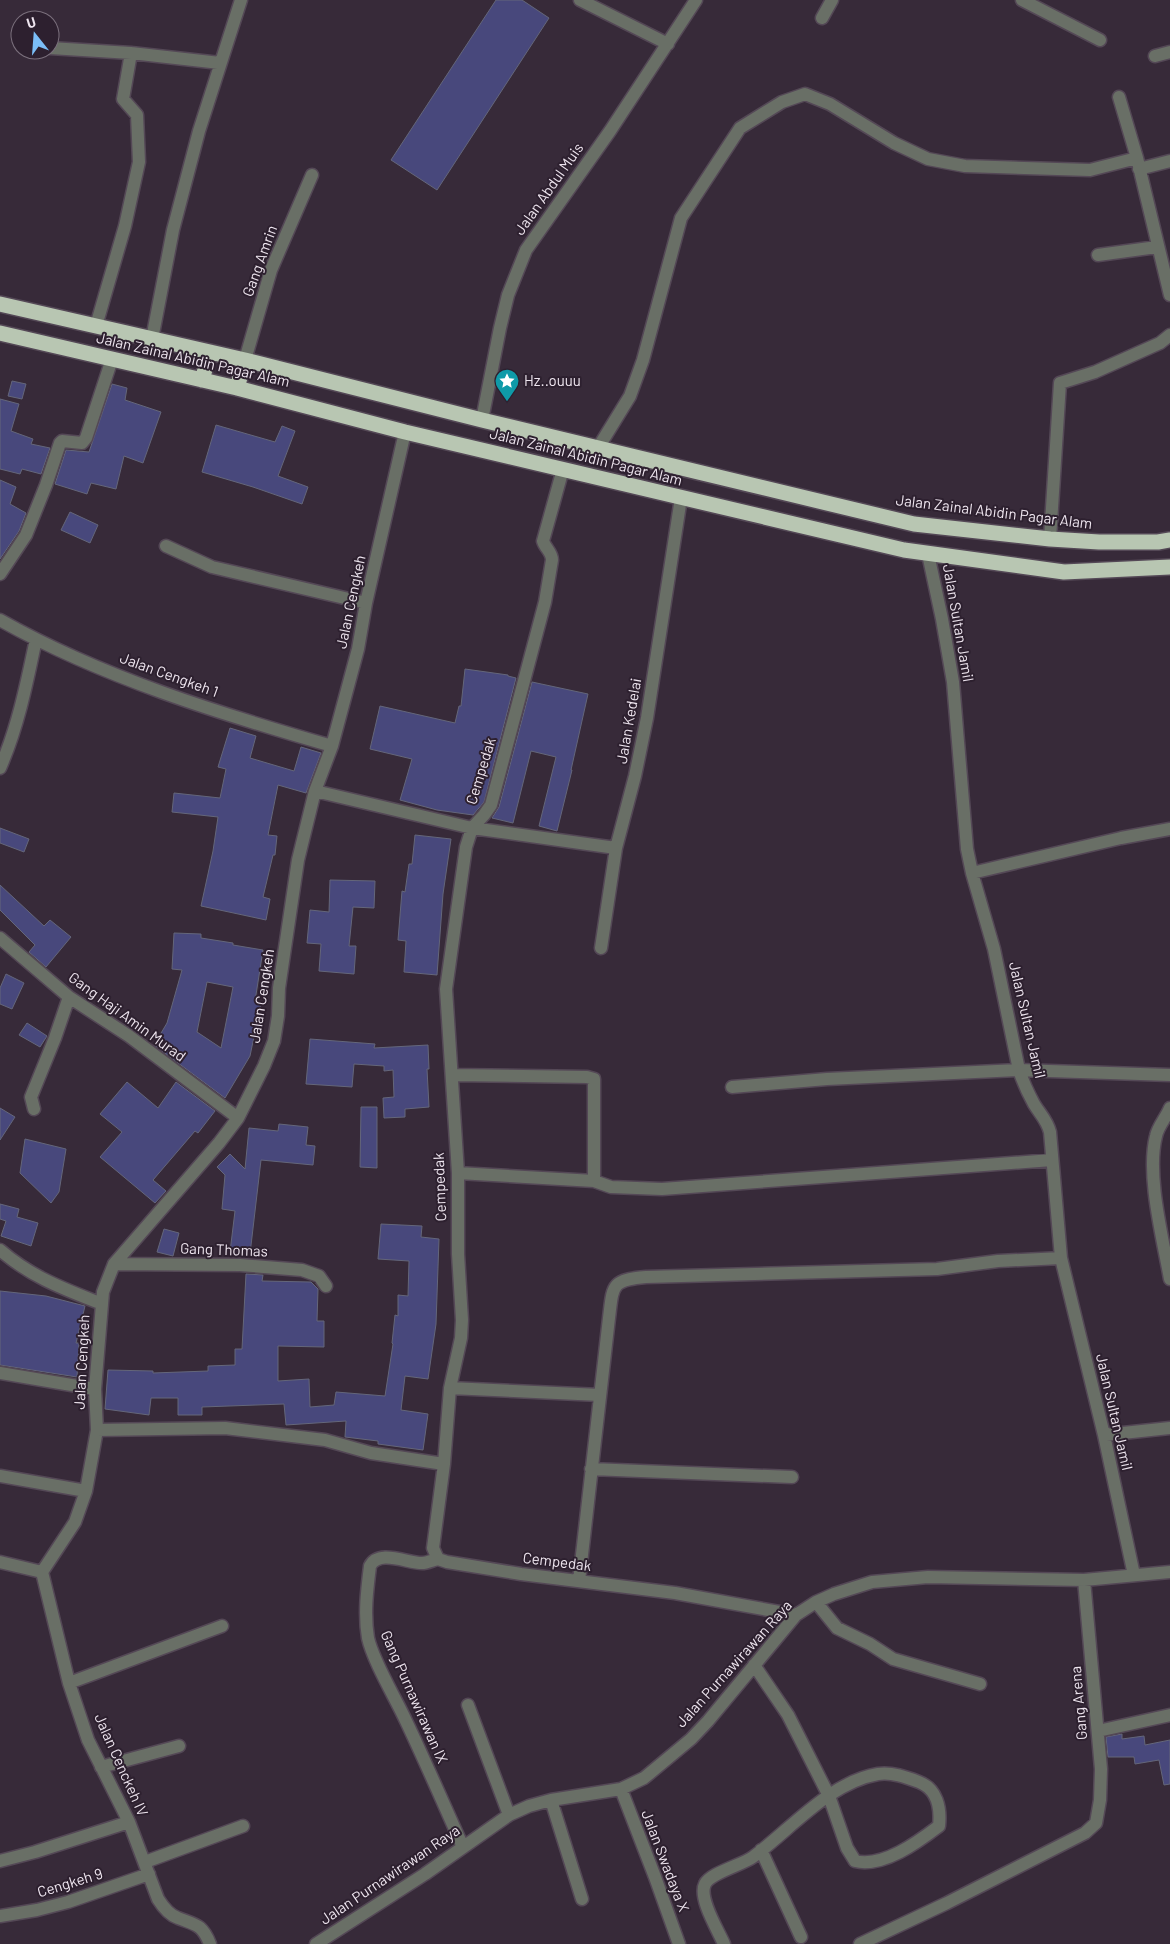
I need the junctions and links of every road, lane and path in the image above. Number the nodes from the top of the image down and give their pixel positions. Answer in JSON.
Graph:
{"nodes":[{"id":1,"x":241,"y":0,"type":"edge"},
{"id":2,"x":580,"y":0,"type":"edge"},
{"id":3,"x":696,"y":0,"type":"edge"},
{"id":4,"x":832,"y":0,"type":"edge"},
{"id":5,"x":1022,"y":0,"type":"edge"},
{"id":6,"x":822,"y":18,"type":"dead end"},
{"id":7,"x":1100,"y":40,"type":"dead end"},
{"id":8,"x":668,"y":44,"type":"junction"},
{"id":9,"x":60,"y":49,"type":"edge"},
{"id":10,"x":1170,"y":52,"type":"edge"},
{"id":11,"x":131,"y":53,"type":"junction"},
{"id":12,"x":1155,"y":56,"type":"dead end"},
{"id":13,"x":220,"y":64,"type":"junction"},
{"id":14,"x":1119,"y":97,"type":"dead end"},
{"id":15,"x":1170,"y":161,"type":"edge"},
{"id":16,"x":1138,"y":164,"type":"junction"},
{"id":17,"x":312,"y":175,"type":"dead end"},
{"id":18,"x":1157,"y":247,"type":"junction"},
{"id":19,"x":1098,"y":255,"type":"dead end"},
{"id":20,"x":1167,"y":273,"type":"edge"},
{"id":21,"x":1170,"y":295,"type":"edge"},
{"id":22,"x":0,"y":304,"type":"edge"},
{"id":23,"x":96,"y":326,"type":"junction"},
{"id":24,"x":0,"y":333,"type":"edge"},
{"id":25,"x":1170,"y":335,"type":"edge"},
{"id":26,"x":152,"y":339,"type":"junction"},
{"id":27,"x":210,"y":352,"type":"junction"},
{"id":28,"x":112,"y":359,"type":"junction"},
{"id":29,"x":245,"y":360,"type":"junction"},
{"id":30,"x":202,"y":380,"type":"junction"},
{"id":31,"x":237,"y":388,"type":"junction"},
{"id":32,"x":482,"y":420,"type":"junction"},
{"id":33,"x":405,"y":432,"type":"junction"},
{"id":34,"x":598,"y":448,"type":"junction"},
{"id":35,"x":563,"y":469,"type":"junction"},
{"id":36,"x":681,"y":498,"type":"junction"},
{"id":37,"x":1050,"y":539,"type":"junction"},
{"id":38,"x":1170,"y":540,"type":"edge"},
{"id":39,"x":166,"y":546,"type":"dead end"},
{"id":40,"x":928,"y":554,"type":"junction"},
{"id":41,"x":1170,"y":567,"type":"edge"},
{"id":42,"x":0,"y":574,"type":"edge"},
{"id":43,"x":366,"y":603,"type":"junction"},
{"id":44,"x":0,"y":620,"type":"edge"},
{"id":45,"x":36,"y":639,"type":"junction"},
{"id":46,"x":332,"y":746,"type":"junction"},
{"id":47,"x":0,"y":768,"type":"edge"},
{"id":48,"x":315,"y":791,"type":"junction"},
{"id":49,"x":472,"y":828,"type":"junction"},
{"id":50,"x":1170,"y":829,"type":"edge"},
{"id":51,"x":616,"y":848,"type":"junction"},
{"id":52,"x":972,"y":873,"type":"junction"},
{"id":53,"x":0,"y":938,"type":"edge"},
{"id":54,"x":601,"y":948,"type":"dead end"},
{"id":55,"x":68,"y":997,"type":"junction"},
{"id":56,"x":1019,"y":1070,"type":"junction"},
{"id":57,"x":452,"y":1075,"type":"junction"},
{"id":58,"x":1170,"y":1075,"type":"edge"},
{"id":59,"x":732,"y":1088,"type":"dead end"},
{"id":60,"x":1170,"y":1108,"type":"edge"},
{"id":61,"x":34,"y":1109,"type":"dead end"},
{"id":62,"x":238,"y":1118,"type":"junction"},
{"id":63,"x":1052,"y":1160,"type":"junction"},
{"id":64,"x":458,"y":1174,"type":"junction"},
{"id":65,"x":594,"y":1181,"type":"junction"},
{"id":66,"x":0,"y":1250,"type":"edge"},
{"id":67,"x":1061,"y":1258,"type":"junction"},
{"id":68,"x":114,"y":1264,"type":"junction"},
{"id":69,"x":1170,"y":1279,"type":"edge"},
{"id":70,"x":326,"y":1286,"type":"dead end"},
{"id":71,"x":102,"y":1304,"type":"junction"},
{"id":72,"x":0,"y":1373,"type":"edge"},
{"id":73,"x":450,"y":1388,"type":"junction"},
{"id":74,"x":95,"y":1389,"type":"junction"},
{"id":75,"x":600,"y":1395,"type":"junction"},
{"id":76,"x":1170,"y":1428,"type":"edge"},
{"id":77,"x":97,"y":1430,"type":"junction"},
{"id":78,"x":1104,"y":1435,"type":"junction"},
{"id":79,"x":444,"y":1464,"type":"junction"},
{"id":80,"x":591,"y":1469,"type":"junction"},
{"id":81,"x":0,"y":1476,"type":"edge"},
{"id":82,"x":792,"y":1477,"type":"dead end"},
{"id":83,"x":86,"y":1491,"type":"junction"},
{"id":84,"x":438,"y":1559,"type":"junction"},
{"id":85,"x":0,"y":1562,"type":"edge"},
{"id":86,"x":42,"y":1572,"type":"junction"},
{"id":87,"x":1170,"y":1572,"type":"edge"},
{"id":88,"x":1134,"y":1575,"type":"junction"},
{"id":89,"x":1084,"y":1580,"type":"junction"},
{"id":90,"x":579,"y":1581,"type":"junction"},
{"id":91,"x":816,"y":1602,"type":"junction"},
{"id":92,"x":796,"y":1615,"type":"junction"},
{"id":93,"x":222,"y":1626,"type":"dead end"},
{"id":94,"x":754,"y":1665,"type":"junction"},
{"id":95,"x":69,"y":1683,"type":"junction"},
{"id":96,"x":980,"y":1684,"type":"dead end"},
{"id":97,"x":468,"y":1705,"type":"dead end"},
{"id":98,"x":1170,"y":1715,"type":"edge"},
{"id":99,"x":1098,"y":1731,"type":"junction"},
{"id":100,"x":179,"y":1746,"type":"dead end"},
{"id":101,"x":101,"y":1767,"type":"junction"},
{"id":102,"x":621,"y":1790,"type":"junction"},
{"id":103,"x":829,"y":1796,"type":"junction"},
{"id":104,"x":551,"y":1800,"type":"junction"},
{"id":105,"x":509,"y":1815,"type":"junction"},
{"id":106,"x":129,"y":1822,"type":"junction"},
{"id":107,"x":244,"y":1826,"type":"dead end"},
{"id":108,"x":463,"y":1847,"type":"junction"},
{"id":109,"x":761,"y":1850,"type":"junction"},
{"id":110,"x":0,"y":1860,"type":"edge"},
{"id":111,"x":147,"y":1868,"type":"junction"},
{"id":112,"x":582,"y":1898,"type":"dead end"},
{"id":113,"x":0,"y":1916,"type":"edge"},
{"id":114,"x":800,"y":1937,"type":"dead end"},
{"id":115,"x":210,"y":1944,"type":"edge"},
{"id":116,"x":316,"y":1944,"type":"edge"},
{"id":117,"x":679,"y":1944,"type":"edge"},
{"id":118,"x":724,"y":1944,"type":"edge"},
{"id":119,"x":862,"y":1944,"type":"edge"}],
"edges":[{"from":1,"to":13,"type":"street"},
{"from":2,"to":8,"type":"street"},
{"from":3,"to":8,"type":"street","name":"Jalan Abdul Muis"},
{"from":4,"to":6,"type":"street"},
{"from":5,"to":7,"type":"street"},
{"from":8,"to":32,"type":"street","name":"Jalan Abdul Muis"},
{"from":9,"to":11,"type":"street"},
{"from":10,"to":12,"type":"street"},
{"from":11,"to":13,"type":"street"},
{"from":11,"to":23,"type":"street"},
{"from":13,"to":26,"type":"street"},
{"from":14,"to":16,"type":"street"},
{"from":15,"to":16,"type":"street"},
{"from":16,"to":18,"type":"street"},
{"from":16,"to":34,"type":"street"},
{"from":17,"to":29,"type":"street","name":"Gang Amrin"},
{"from":18,"to":19,"type":"street"},
{"from":18,"to":20,"type":"street"},
{"from":20,"to":21,"type":"street"},
{"from":22,"to":23,"type":"highway","name":"Jalan Zainal Abidin Pagar Alam"},
{"from":23,"to":26,"type":"highway","name":"Jalan Zainal Abidin Pagar Alam"},
{"from":24,"to":28,"type":"highway","name":"Jalan Zainal Abidin Pagar Alam"},
{"from":25,"to":37,"type":"street"},
{"from":26,"to":27,"type":"highway","name":"Jalan Zainal Abidin Pagar Alam"},
{"from":27,"to":29,"type":"highway","name":"Jalan Zainal Abidin Pagar Alam"},
{"from":27,"to":30,"type":"highway"},
{"from":28,"to":30,"type":"highway","name":"Jalan Zainal Abidin Pagar Alam"},
{"from":28,"to":42,"type":"street"},
{"from":29,"to":31,"type":"highway"},
{"from":29,"to":32,"type":"highway","name":"Jalan Zainal Abidin Pagar Alam"},
{"from":30,"to":31,"type":"highway","name":"Jalan Zainal Abidin Pagar Alam"},
{"from":31,"to":33,"type":"highway","name":"Jalan Zainal Abidin Pagar Alam"},
{"from":32,"to":34,"type":"highway","name":"Jalan Zainal Abidin Pagar Alam"},
{"from":33,"to":35,"type":"highway","name":"Jalan Zainal Abidin Pagar Alam"},
{"from":33,"to":43,"type":"street","name":"Jalan Cengkeh"},
{"from":34,"to":37,"type":"highway","name":"Jalan Zainal Abidin Pagar Alam"},
{"from":35,"to":36,"type":"highway","name":"Jalan Zainal Abidin Pagar Alam"},
{"from":35,"to":49,"type":"street","name":"Cempedak"},
{"from":36,"to":40,"type":"highway","name":"Jalan Zainal Abidin Pagar Alam"},
{"from":36,"to":51,"type":"street","name":"Jalan Kedelai"},
{"from":37,"to":38,"type":"highway","name":"Jalan Zainal Abidin Pagar Alam"},
{"from":39,"to":43,"type":"street"},
{"from":40,"to":41,"type":"highway","name":"Jalan Zainal Abidin Pagar Alam"},
{"from":40,"to":52,"type":"street","name":"Jalan Sultan Jamil"},
{"from":43,"to":46,"type":"street","name":"Jalan Cengkeh"},
{"from":44,"to":45,"type":"street","name":"Jalan Cengkeh 1"},
{"from":45,"to":46,"type":"street","name":"Jalan Cengkeh 1"},
{"from":45,"to":47,"type":"street"},
{"from":46,"to":48,"type":"street","name":"Jalan Cengkeh"},
{"from":48,"to":49,"type":"street"},
{"from":48,"to":62,"type":"street","name":"Jalan Cengkeh"},
{"from":49,"to":51,"type":"street"},
{"from":49,"to":57,"type":"street","name":"Cempedak"},
{"from":50,"to":52,"type":"street"},
{"from":51,"to":54,"type":"street","name":"Jalan Kedelai"},
{"from":52,"to":56,"type":"street","name":"Jalan Sultan Jamil"},
{"from":53,"to":55,"type":"street","name":"Gang Haji Amin Murad"},
{"from":55,"to":61,"type":"street"},
{"from":55,"to":62,"type":"street","name":"Gang Haji Amin Murad"},
{"from":56,"to":58,"type":"street"},
{"from":56,"to":59,"type":"street"},
{"from":56,"to":63,"type":"street","name":"Jalan Sultan Jamil"},
{"from":57,"to":64,"type":"street","name":"Cempedak"},
{"from":57,"to":65,"type":"street"},
{"from":60,"to":69,"type":"street"},
{"from":62,"to":68,"type":"street","name":"Jalan Cengkeh"},
{"from":63,"to":65,"type":"street"},
{"from":63,"to":67,"type":"street","name":"Jalan Sultan Jamil"},
{"from":64,"to":65,"type":"street"},
{"from":64,"to":73,"type":"street","name":"Cempedak"},
{"from":66,"to":71,"type":"street"},
{"from":67,"to":75,"type":"street"},
{"from":67,"to":78,"type":"street","name":"Jalan Sultan Jamil"},
{"from":68,"to":70,"type":"street","name":"Gang Thomas"},
{"from":68,"to":71,"type":"street","name":"Jalan Cengkeh"},
{"from":71,"to":74,"type":"street","name":"Jalan Cengkeh"},
{"from":72,"to":74,"type":"street"},
{"from":73,"to":75,"type":"street"},
{"from":73,"to":79,"type":"street","name":"Cempedak"},
{"from":74,"to":77,"type":"street","name":"Jalan Cengkeh"},
{"from":75,"to":80,"type":"street"},
{"from":76,"to":78,"type":"street"},
{"from":77,"to":79,"type":"street"},
{"from":77,"to":83,"type":"street","name":"Jalan Cengkeh"},
{"from":78,"to":88,"type":"street","name":"Jalan Sultan Jamil"},
{"from":79,"to":84,"type":"street","name":"Cempedak"},
{"from":80,"to":82,"type":"street"},
{"from":80,"to":90,"type":"street"},
{"from":81,"to":83,"type":"street"},
{"from":83,"to":86,"type":"street","name":"Jalan Cengkeh"},
{"from":84,"to":90,"type":"street","name":"Cempedak"},
{"from":84,"to":108,"type":"street","name":"Gang Purnawirawan IX"},
{"from":85,"to":86,"type":"street"},
{"from":86,"to":95,"type":"street","name":"Jalan Cenckeh IV"},
{"from":87,"to":88,"type":"street","name":"Jalan Purnawirawan Raya"},
{"from":88,"to":89,"type":"street","name":"Jalan Purnawirawan Raya"},
{"from":89,"to":91,"type":"street","name":"Jalan Purnawirawan Raya"},
{"from":89,"to":99,"type":"street","name":"Gang Arena"},
{"from":90,"to":92,"type":"street","name":"Cempedak"},
{"from":91,"to":92,"type":"street","name":"Jalan Purnawirawan Raya"},
{"from":91,"to":96,"type":"street"},
{"from":92,"to":94,"type":"street","name":"Jalan Purnawirawan Raya"},
{"from":93,"to":95,"type":"street"},
{"from":94,"to":102,"type":"street","name":"Jalan Purnawirawan Raya"},
{"from":94,"to":103,"type":"street"},
{"from":95,"to":101,"type":"street","name":"Jalan Cenckeh IV"},
{"from":97,"to":105,"type":"street"},
{"from":98,"to":99,"type":"street"},
{"from":99,"to":119,"type":"street","name":"Gang Arena"},
{"from":100,"to":101,"type":"street"},
{"from":101,"to":106,"type":"street","name":"Jalan Cenckeh IV"},
{"from":102,"to":104,"type":"street","name":"Jalan Purnawirawan Raya"},
{"from":102,"to":117,"type":"street","name":"Jalan Swadaya X"},
{"from":103,"to":103,"type":"street"},
{"from":103,"to":109,"type":"street"},
{"from":104,"to":105,"type":"street","name":"Jalan Purnawirawan Raya"},
{"from":104,"to":112,"type":"street"},
{"from":105,"to":108,"type":"street","name":"Jalan Purnawirawan Raya"},
{"from":106,"to":110,"type":"street"},
{"from":106,"to":111,"type":"street","name":"Jalan Cenckeh IV"},
{"from":107,"to":111,"type":"street","name":"Cengkeh 9"},
{"from":108,"to":116,"type":"street","name":"Jalan Purnawirawan Raya"},
{"from":109,"to":114,"type":"street"},
{"from":109,"to":118,"type":"street"},
{"from":111,"to":113,"type":"street","name":"Cengkeh 9"},
{"from":111,"to":115,"type":"street","name":"Jalan Cenckeh IV"}]}
